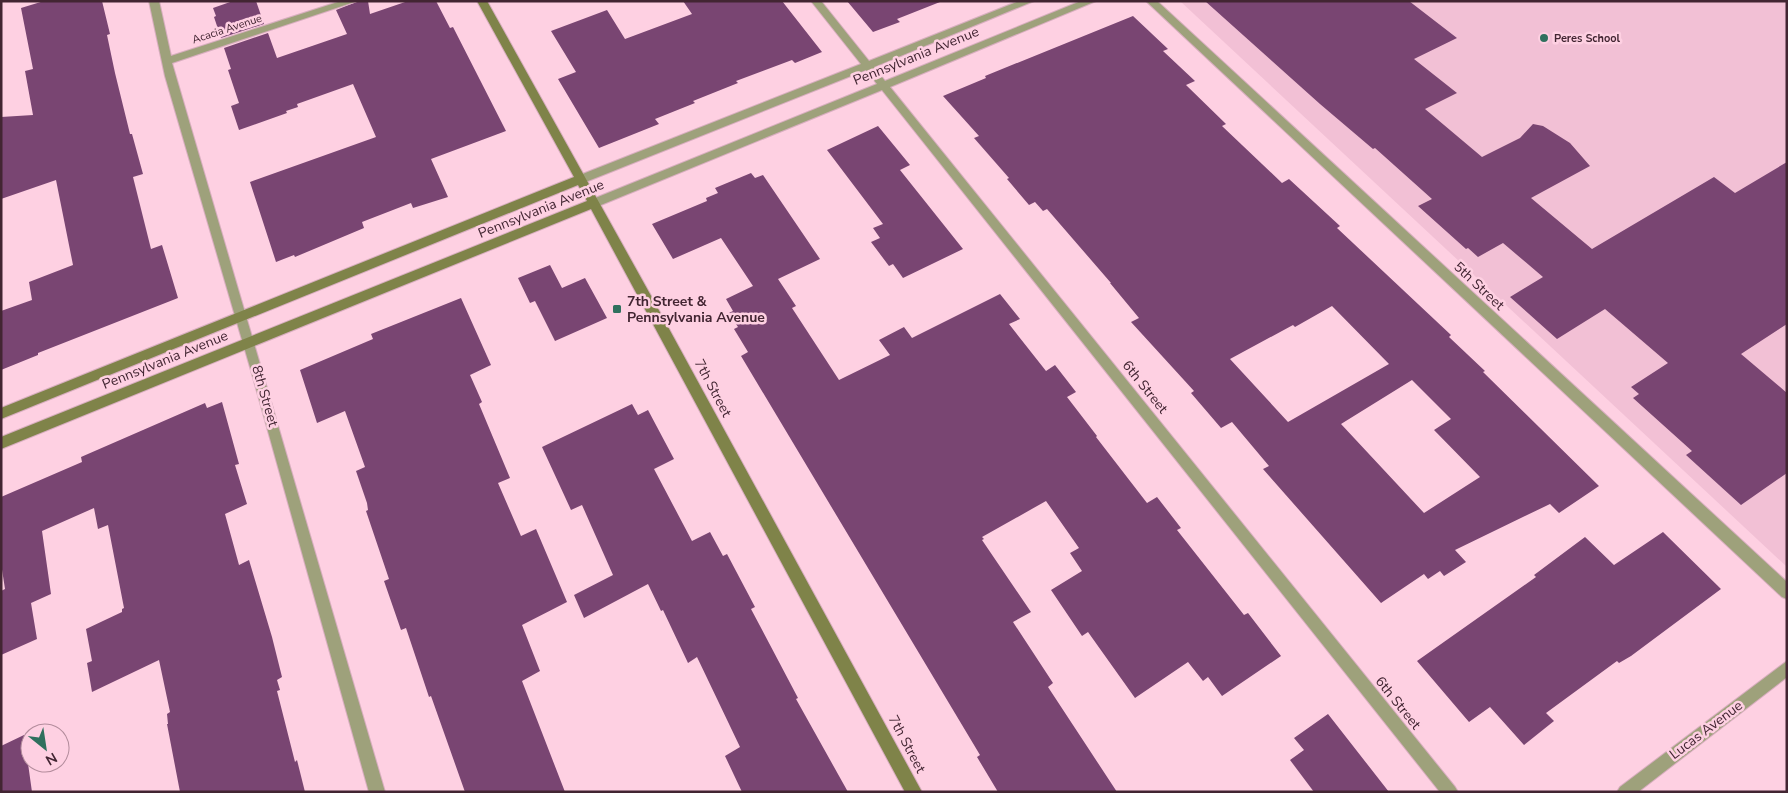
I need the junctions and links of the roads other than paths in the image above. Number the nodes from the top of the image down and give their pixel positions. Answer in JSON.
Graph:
{"nodes":[{"id":1,"x":154,"y":1,"type":"edge"},
{"id":2,"x":352,"y":1,"type":"edge"},
{"id":3,"x":482,"y":1,"type":"edge"},
{"id":4,"x":816,"y":1,"type":"edge"},
{"id":5,"x":1029,"y":1,"type":"edge"},
{"id":6,"x":1091,"y":1,"type":"edge"},
{"id":7,"x":1151,"y":1,"type":"edge"},
{"id":8,"x":167,"y":62,"type":"junction"},
{"id":9,"x":868,"y":65,"type":"junction"},
{"id":10,"x":884,"y":85,"type":"junction"},
{"id":11,"x":579,"y":180,"type":"junction"},
{"id":12,"x":592,"y":204,"type":"junction"},
{"id":13,"x":241,"y":317,"type":"junction"},
{"id":14,"x":249,"y":342,"type":"junction"},
{"id":15,"x":1,"y":414,"type":"edge"},
{"id":16,"x":1,"y":443,"type":"edge"},
{"id":17,"x":1787,"y":592,"type":"edge"},
{"id":18,"x":1787,"y":668,"type":"edge"},
{"id":19,"x":377,"y":792,"type":"edge"},
{"id":20,"x":914,"y":792,"type":"edge"},
{"id":21,"x":1450,"y":792,"type":"edge"},
{"id":22,"x":1625,"y":792,"type":"edge"}],
"edges":[{"from":1,"to":8,"type":"street","name":"8th Street"},
{"from":2,"to":8,"type":"street","name":"Acacia Avenue"},
{"from":3,"to":11,"type":"street","name":"7th Street"},
{"from":4,"to":9,"type":"street","name":"6th Street"},
{"from":5,"to":9,"type":"street","name":"Pennsylvania Avenue"},
{"from":6,"to":10,"type":"street","name":"Pennsylvania Avenue"},
{"from":7,"to":17,"type":"street","name":"5th Street"},
{"from":8,"to":13,"type":"street","name":"8th Street"},
{"from":9,"to":10,"type":"street","name":"6th Street"},
{"from":9,"to":11,"type":"street","name":"Pennsylvania Avenue"},
{"from":10,"to":12,"type":"street","name":"Pennsylvania Avenue"},
{"from":10,"to":21,"type":"street","name":"6th Street"},
{"from":11,"to":12,"type":"street","name":"7th Street"},
{"from":11,"to":13,"type":"street","name":"Pennsylvania Avenue"},
{"from":12,"to":14,"type":"street","name":"Pennsylvania Avenue"},
{"from":12,"to":20,"type":"street","name":"7th Street"},
{"from":13,"to":14,"type":"street","name":"8th Street"},
{"from":13,"to":15,"type":"street","name":"Pennsylvania Avenue"},
{"from":14,"to":16,"type":"street","name":"Pennsylvania Avenue"},
{"from":14,"to":19,"type":"street","name":"8th Street"},
{"from":18,"to":22,"type":"street","name":"Lucas Avenue"}]}
